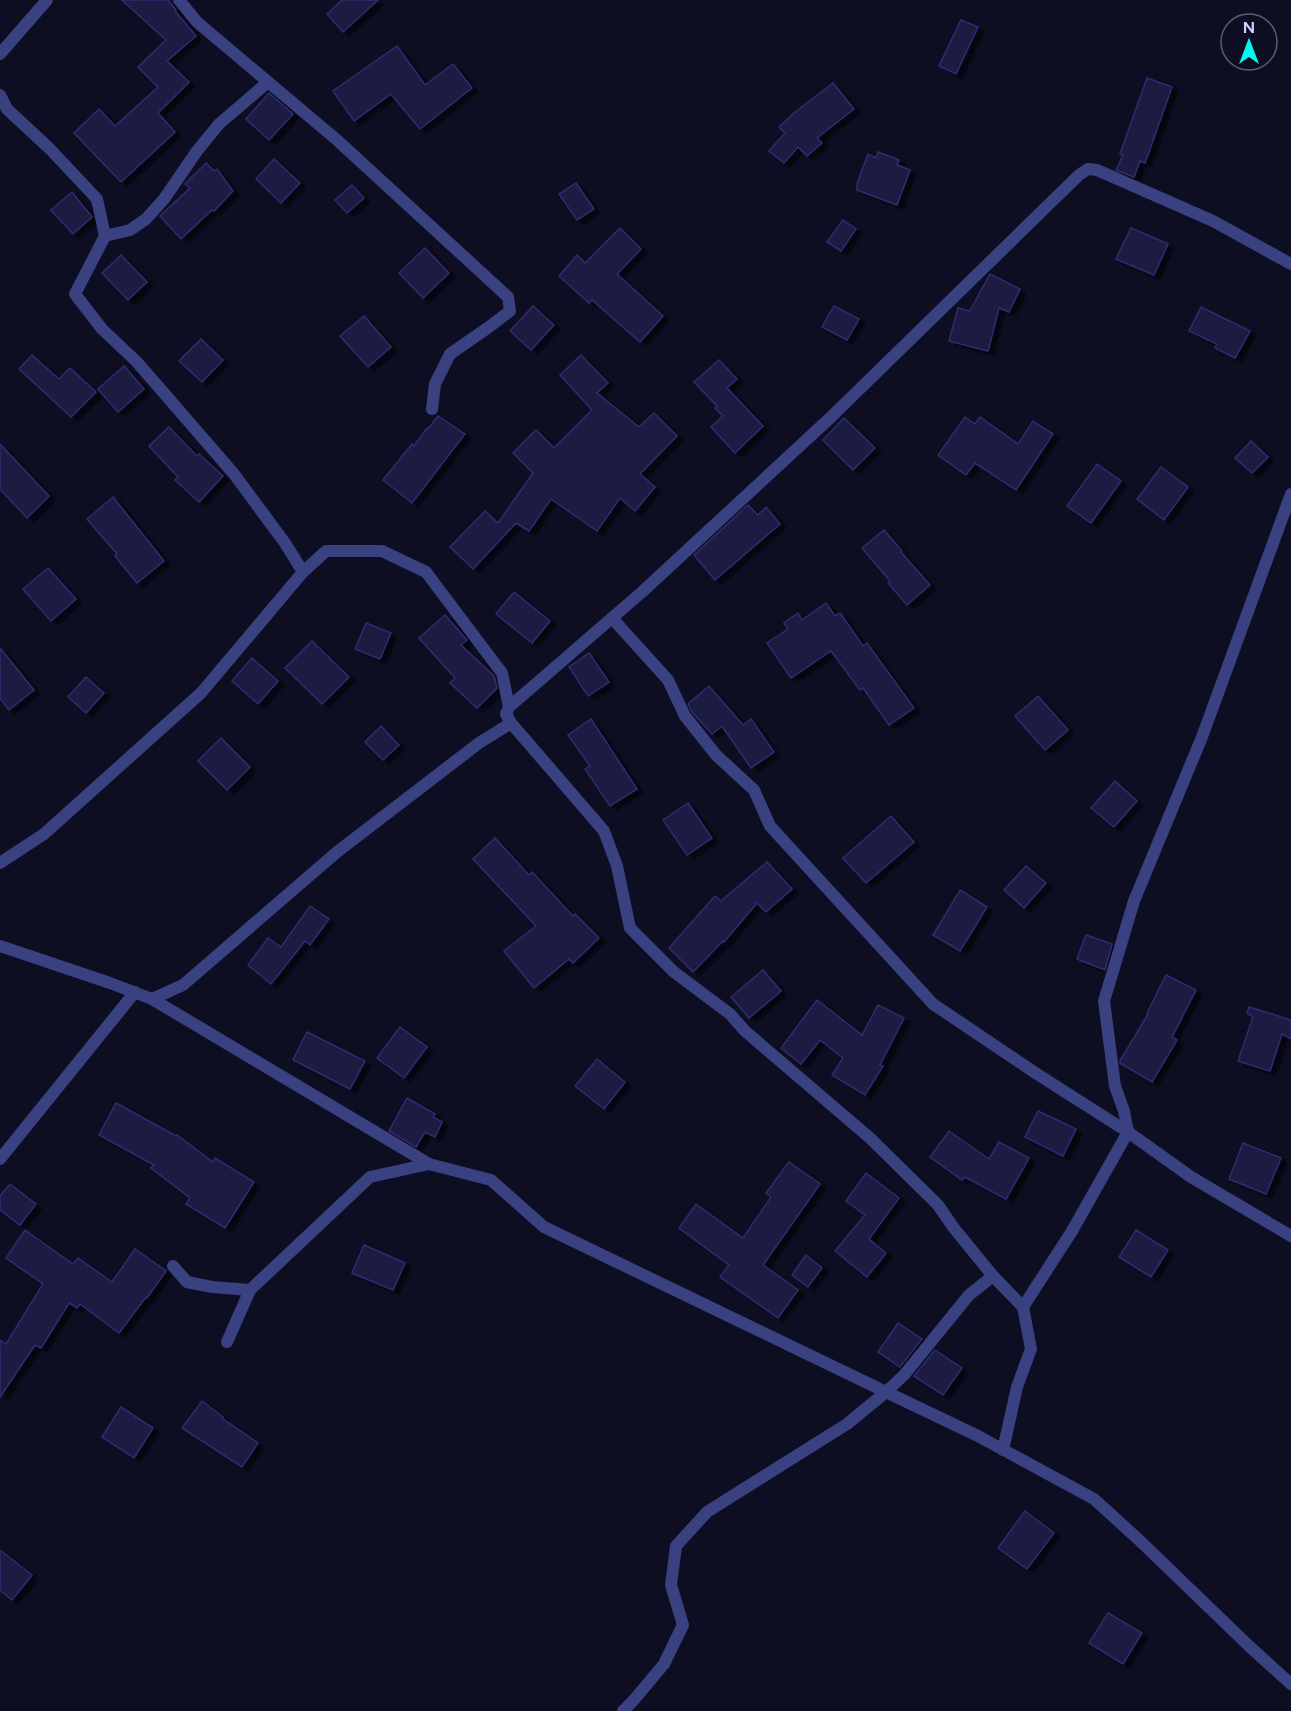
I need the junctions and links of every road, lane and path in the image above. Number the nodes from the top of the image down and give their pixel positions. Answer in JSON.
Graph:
{"nodes":[{"id":1,"x":47,"y":0,"type":"edge"},
{"id":2,"x":179,"y":0,"type":"edge"},
{"id":3,"x":0,"y":54,"type":"edge"},
{"id":4,"x":268,"y":82,"type":"junction"},
{"id":5,"x":0,"y":95,"type":"edge"},
{"id":6,"x":4,"y":107,"type":"edge"},
{"id":7,"x":105,"y":236,"type":"junction"},
{"id":8,"x":1291,"y":264,"type":"edge"},
{"id":9,"x":432,"y":409,"type":"dead end"},
{"id":10,"x":1291,"y":494,"type":"edge"},
{"id":11,"x":303,"y":572,"type":"junction"},
{"id":12,"x":612,"y":618,"type":"junction"},
{"id":13,"x":509,"y":707,"type":"junction"},
{"id":14,"x":511,"y":723,"type":"junction"},
{"id":15,"x":0,"y":863,"type":"edge"},
{"id":16,"x":0,"y":946,"type":"edge"},
{"id":17,"x":135,"y":992,"type":"junction"},
{"id":18,"x":152,"y":999,"type":"junction"},
{"id":19,"x":1128,"y":1132,"type":"junction"},
{"id":20,"x":0,"y":1159,"type":"edge"},
{"id":21,"x":429,"y":1164,"type":"junction"},
{"id":22,"x":1291,"y":1236,"type":"edge"},
{"id":23,"x":173,"y":1266,"type":"dead end"},
{"id":24,"x":993,"y":1276,"type":"junction"},
{"id":25,"x":250,"y":1290,"type":"junction"},
{"id":26,"x":1023,"y":1307,"type":"junction"},
{"id":27,"x":227,"y":1342,"type":"dead end"},
{"id":28,"x":886,"y":1392,"type":"junction"},
{"id":29,"x":1003,"y":1450,"type":"junction"},
{"id":30,"x":1291,"y":1684,"type":"edge"},
{"id":31,"x":623,"y":1711,"type":"edge"}],
"edges":[{"from":1,"to":3,"type":"street"},
{"from":2,"to":4,"type":"street"},
{"from":4,"to":7,"type":"street"},
{"from":4,"to":9,"type":"street"},
{"from":5,"to":6,"type":"street"},
{"from":6,"to":7,"type":"street"},
{"from":7,"to":11,"type":"street"},
{"from":8,"to":12,"type":"street"},
{"from":10,"to":19,"type":"street"},
{"from":11,"to":13,"type":"street"},
{"from":11,"to":15,"type":"street"},
{"from":12,"to":13,"type":"street"},
{"from":12,"to":19,"type":"street"},
{"from":13,"to":14,"type":"street"},
{"from":14,"to":18,"type":"street"},
{"from":14,"to":24,"type":"street"},
{"from":16,"to":17,"type":"street"},
{"from":17,"to":18,"type":"street"},
{"from":17,"to":20,"type":"street"},
{"from":18,"to":21,"type":"street"},
{"from":19,"to":22,"type":"street"},
{"from":19,"to":26,"type":"street"},
{"from":21,"to":25,"type":"street"},
{"from":21,"to":28,"type":"street"},
{"from":23,"to":25,"type":"street"},
{"from":24,"to":26,"type":"street"},
{"from":24,"to":28,"type":"street"},
{"from":25,"to":27,"type":"street"},
{"from":26,"to":29,"type":"street"},
{"from":28,"to":29,"type":"street"},
{"from":28,"to":31,"type":"street"},
{"from":29,"to":30,"type":"street"}]}
